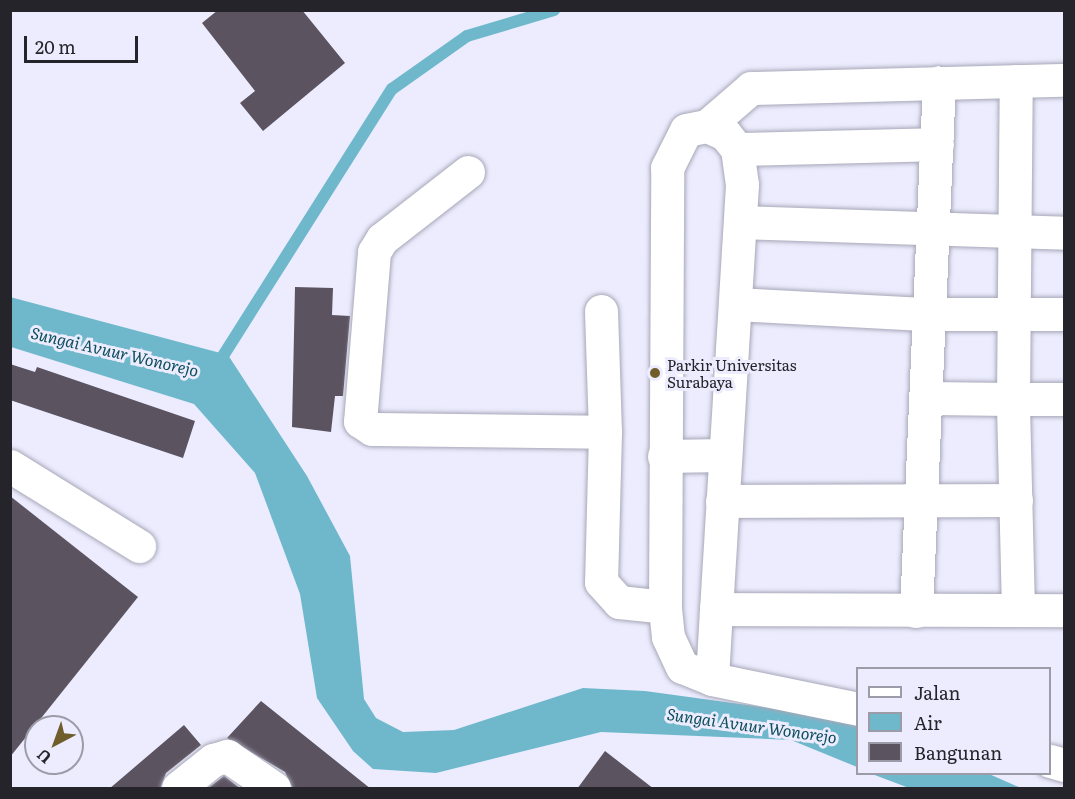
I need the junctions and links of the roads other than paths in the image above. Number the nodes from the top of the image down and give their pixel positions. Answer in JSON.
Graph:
{"nodes":[{"id":1,"x":1065,"y":80,"type":"edge"},
{"id":2,"x":1016,"y":81,"type":"junction"},
{"id":3,"x":939,"y":82,"type":"junction"},
{"id":4,"x":706,"y":126,"type":"junction"},
{"id":5,"x":937,"y":144,"type":"junction"},
{"id":6,"x":737,"y":149,"type":"junction"},
{"id":7,"x":468,"y":172,"type":"dead end"},
{"id":8,"x":740,"y":222,"type":"junction"},
{"id":9,"x":933,"y":229,"type":"junction"},
{"id":10,"x":1014,"y":233,"type":"junction"},
{"id":11,"x":1065,"y":233,"type":"edge"},
{"id":12,"x":735,"y":304,"type":"junction"},
{"id":13,"x":601,"y":311,"type":"dead end"},
{"id":14,"x":1014,"y":313,"type":"junction"},
{"id":15,"x":929,"y":314,"type":"junction"},
{"id":16,"x":1065,"y":314,"type":"edge"},
{"id":17,"x":926,"y":398,"type":"junction"},
{"id":18,"x":1014,"y":399,"type":"junction"},
{"id":19,"x":1065,"y":399,"type":"edge"},
{"id":20,"x":605,"y":432,"type":"junction"},
{"id":21,"x":725,"y":455,"type":"junction"},
{"id":22,"x":664,"y":456,"type":"junction"},
{"id":23,"x":10,"y":466,"type":"edge"},
{"id":24,"x":1016,"y":500,"type":"junction"},
{"id":25,"x":722,"y":501,"type":"junction"},
{"id":26,"x":921,"y":504,"type":"junction"},
{"id":27,"x":139,"y":546,"type":"dead end"},
{"id":28,"x":665,"y":607,"type":"junction"},
{"id":29,"x":716,"y":609,"type":"junction"},
{"id":30,"x":1018,"y":610,"type":"junction"},
{"id":31,"x":1065,"y":610,"type":"edge"},
{"id":32,"x":916,"y":611,"type":"junction"},
{"id":33,"x":712,"y":679,"type":"junction"},
{"id":34,"x":856,"y":709,"type":"edge"},
{"id":35,"x":178,"y":789,"type":"edge"},
{"id":36,"x":274,"y":789,"type":"edge"}],
"edges":[{"from":1,"to":2,"type":"street"},
{"from":2,"to":3,"type":"street"},
{"from":2,"to":10,"type":"street"},
{"from":3,"to":4,"type":"street"},
{"from":3,"to":5,"type":"street"},
{"from":4,"to":6,"type":"street"},
{"from":4,"to":22,"type":"street"},
{"from":5,"to":6,"type":"street"},
{"from":5,"to":9,"type":"street"},
{"from":6,"to":8,"type":"street"},
{"from":7,"to":20,"type":"street"},
{"from":8,"to":9,"type":"street"},
{"from":8,"to":12,"type":"street"},
{"from":9,"to":10,"type":"street"},
{"from":9,"to":15,"type":"street"},
{"from":10,"to":11,"type":"street"},
{"from":10,"to":14,"type":"street"},
{"from":12,"to":15,"type":"street"},
{"from":12,"to":21,"type":"street"},
{"from":13,"to":20,"type":"street"},
{"from":14,"to":15,"type":"street"},
{"from":14,"to":16,"type":"street"},
{"from":14,"to":18,"type":"street"},
{"from":15,"to":17,"type":"street"},
{"from":17,"to":18,"type":"street"},
{"from":17,"to":26,"type":"street"},
{"from":18,"to":19,"type":"street"},
{"from":18,"to":24,"type":"street"},
{"from":20,"to":28,"type":"street"},
{"from":21,"to":22,"type":"street"},
{"from":21,"to":25,"type":"street"},
{"from":22,"to":28,"type":"street"},
{"from":23,"to":27,"type":"street"},
{"from":24,"to":26,"type":"street"},
{"from":24,"to":30,"type":"street"},
{"from":25,"to":26,"type":"street"},
{"from":25,"to":29,"type":"street"},
{"from":26,"to":32,"type":"street"},
{"from":28,"to":33,"type":"street"},
{"from":29,"to":32,"type":"street"},
{"from":29,"to":33,"type":"street"},
{"from":30,"to":31,"type":"street"},
{"from":30,"to":32,"type":"street"},
{"from":33,"to":34,"type":"street"},
{"from":35,"to":36,"type":"street"}]}
